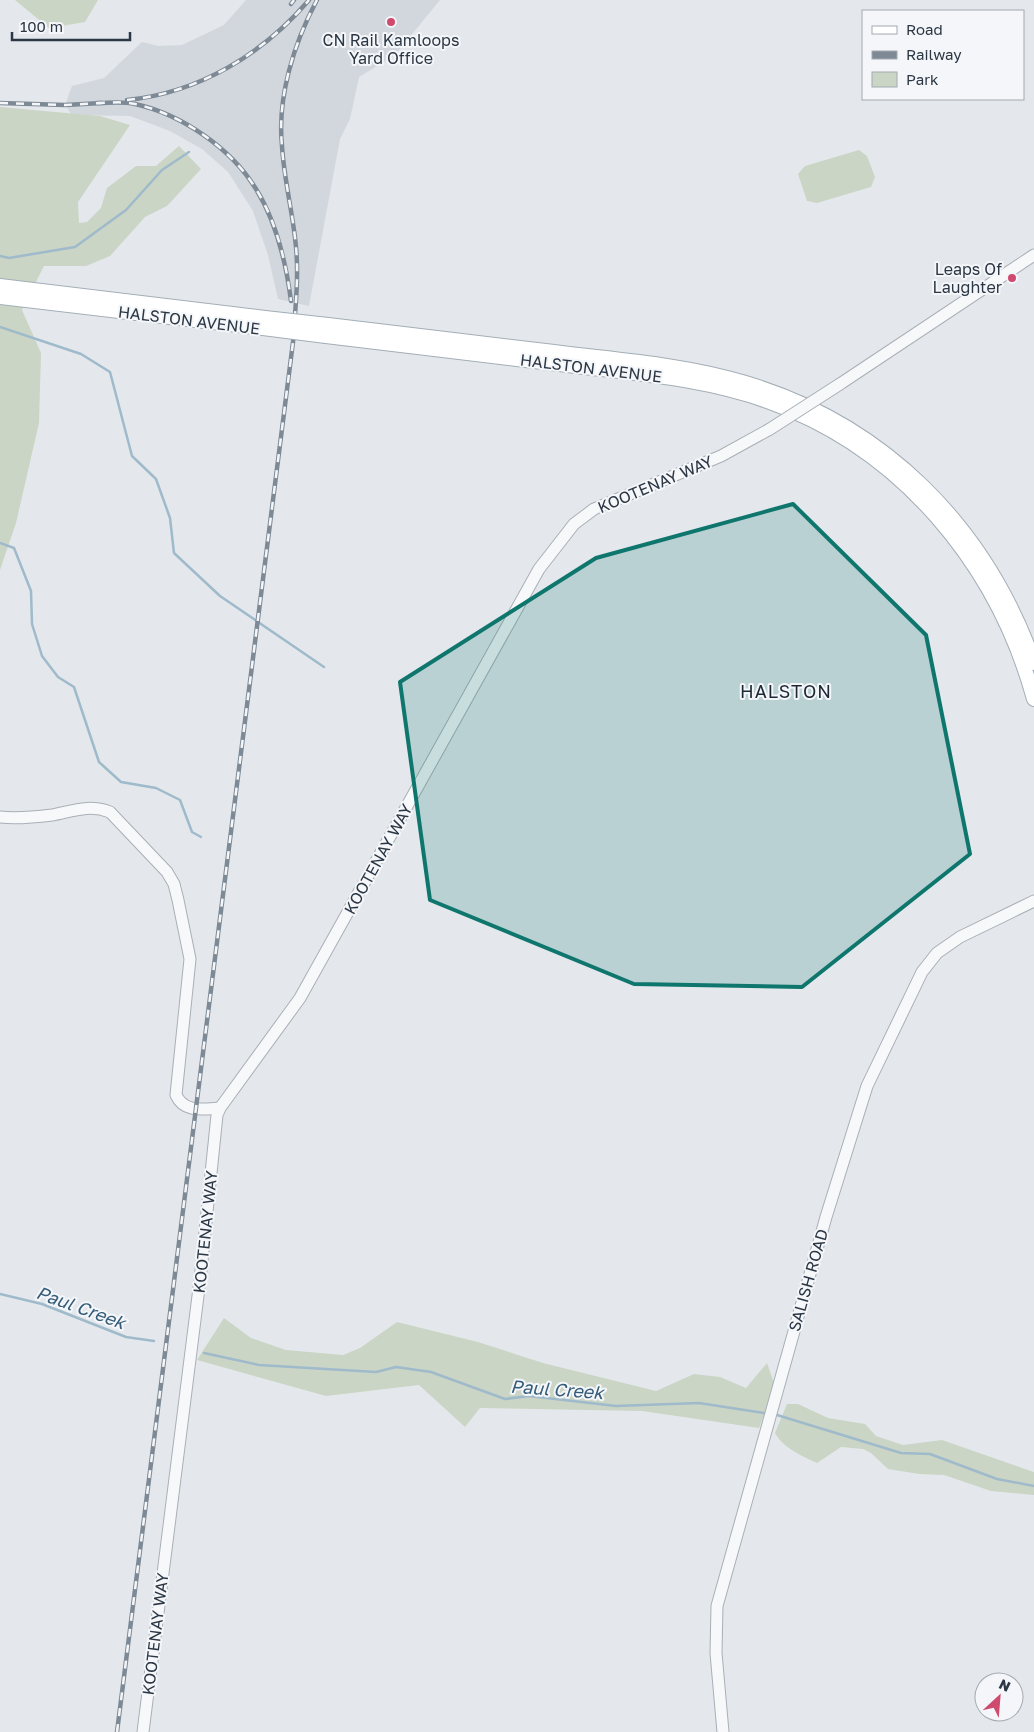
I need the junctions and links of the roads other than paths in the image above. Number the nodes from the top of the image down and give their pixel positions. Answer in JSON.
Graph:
{"nodes":[{"id":1,"x":1034,"y":255,"type":"edge"},
{"id":2,"x":0,"y":286,"type":"edge"},
{"id":3,"x":0,"y":297,"type":"edge"},
{"id":4,"x":66,"y":299,"type":"junction"},
{"id":5,"x":327,"y":330,"type":"junction"},
{"id":6,"x":1034,"y":663,"type":"edge"},
{"id":7,"x":1034,"y":699,"type":"edge"},
{"id":8,"x":0,"y":817,"type":"edge"},
{"id":9,"x":1034,"y":901,"type":"edge"},
{"id":10,"x":220,"y":1108,"type":"junction"},
{"id":11,"x":143,"y":1732,"type":"edge"},
{"id":12,"x":723,"y":1732,"type":"edge"}],
"edges":[{"from":1,"to":10,"type":"street","name":"KOOTENAY WAY","bridge":true},
{"from":2,"to":4,"type":"main road","name":"HALSTON AVENUE"},
{"from":3,"to":4,"type":"main road","name":"HALSTON AVENUE"},
{"from":4,"to":5,"type":"main road","name":"HALSTON AVENUE","bridge":true},
{"from":5,"to":6,"type":"main road","name":"HALSTON AVENUE"},
{"from":5,"to":7,"type":"main road","name":"HALSTON AVENUE"},
{"from":8,"to":10,"type":"street"},
{"from":9,"to":12,"type":"street","name":"SALISH ROAD"},
{"from":10,"to":11,"type":"street","name":"KOOTENAY WAY"}]}
